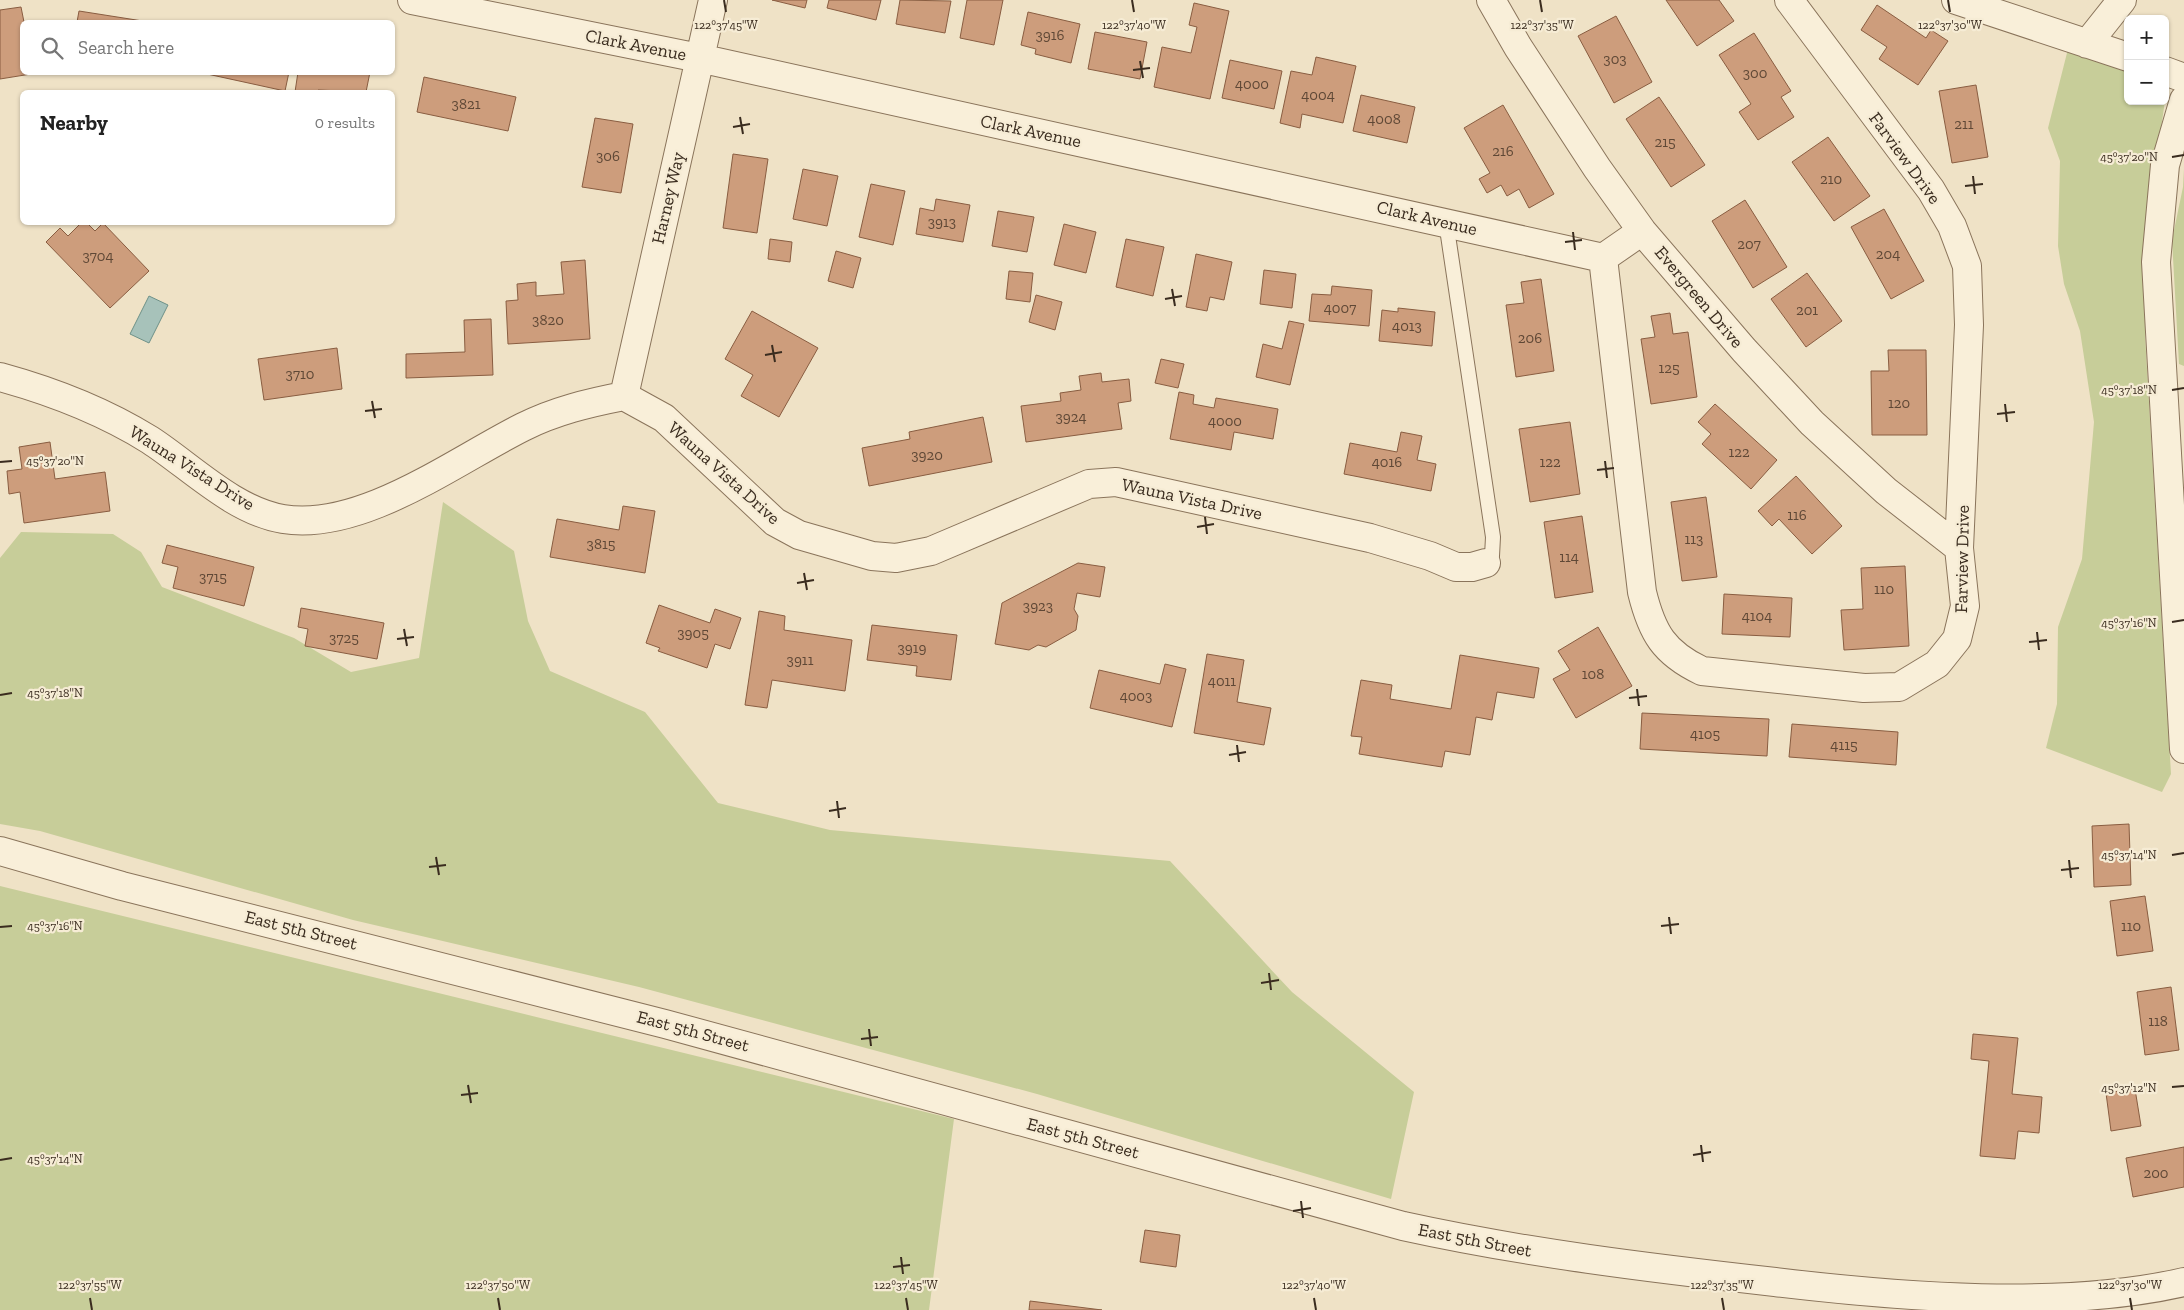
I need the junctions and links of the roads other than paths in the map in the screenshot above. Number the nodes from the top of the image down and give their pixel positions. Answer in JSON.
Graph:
{"nodes":[{"id":1,"x":412,"y":0,"type":"edge"},
{"id":2,"x":713,"y":0,"type":"edge"},
{"id":3,"x":1492,"y":0,"type":"edge"},
{"id":4,"x":1789,"y":0,"type":"edge"},
{"id":5,"x":1956,"y":0,"type":"edge"},
{"id":6,"x":2122,"y":0,"type":"edge"},
{"id":7,"x":2087,"y":44,"type":"junction"},
{"id":8,"x":2124,"y":56,"type":"edge"},
{"id":9,"x":700,"y":58,"type":"junction"},
{"id":10,"x":2169,"y":72,"type":"edge"},
{"id":11,"x":2184,"y":78,"type":"edge"},
{"id":12,"x":2184,"y":100,"type":"edge"},
{"id":13,"x":1446,"y":222,"type":"junction"},
{"id":14,"x":1642,"y":231,"type":"junction"},
{"id":15,"x":1603,"y":258,"type":"junction"},
{"id":16,"x":0,"y":377,"type":"edge"},
{"id":17,"x":624,"y":396,"type":"junction"},
{"id":18,"x":1959,"y":548,"type":"junction"},
{"id":19,"x":1486,"y":563,"type":"joint"},
{"id":20,"x":2184,"y":749,"type":"edge"},
{"id":21,"x":0,"y":851,"type":"edge"},
{"id":22,"x":2184,"y":1282,"type":"edge"}],
"edges":[{"from":1,"to":9,"type":"street","name":"Clark Avenue"},
{"from":2,"to":9,"type":"street","name":"Harney Way"},
{"from":3,"to":14,"type":"street","name":"Evergreen Drive"},
{"from":4,"to":18,"type":"street","name":"Farview Drive"},
{"from":5,"to":7,"type":"street"},
{"from":6,"to":7,"type":"street"},
{"from":7,"to":8,"type":"street"},
{"from":9,"to":13,"type":"street","name":"Clark Avenue"},
{"from":9,"to":17,"type":"street","name":"Harney Way"},
{"from":10,"to":11,"type":"street"},
{"from":12,"to":20,"type":"street"},
{"from":13,"to":15,"type":"street","name":"Clark Avenue"},
{"from":13,"to":19,"type":"lane"},
{"from":14,"to":15,"type":"street"},
{"from":14,"to":18,"type":"street","name":"Evergreen Drive"},
{"from":15,"to":18,"type":"street","name":"Farview Drive"},
{"from":16,"to":17,"type":"street","name":"Wauna Vista Drive"},
{"from":17,"to":19,"type":"street","name":"Wauna Vista Drive"},
{"from":21,"to":22,"type":"street","name":"East 5th Street"}]}
